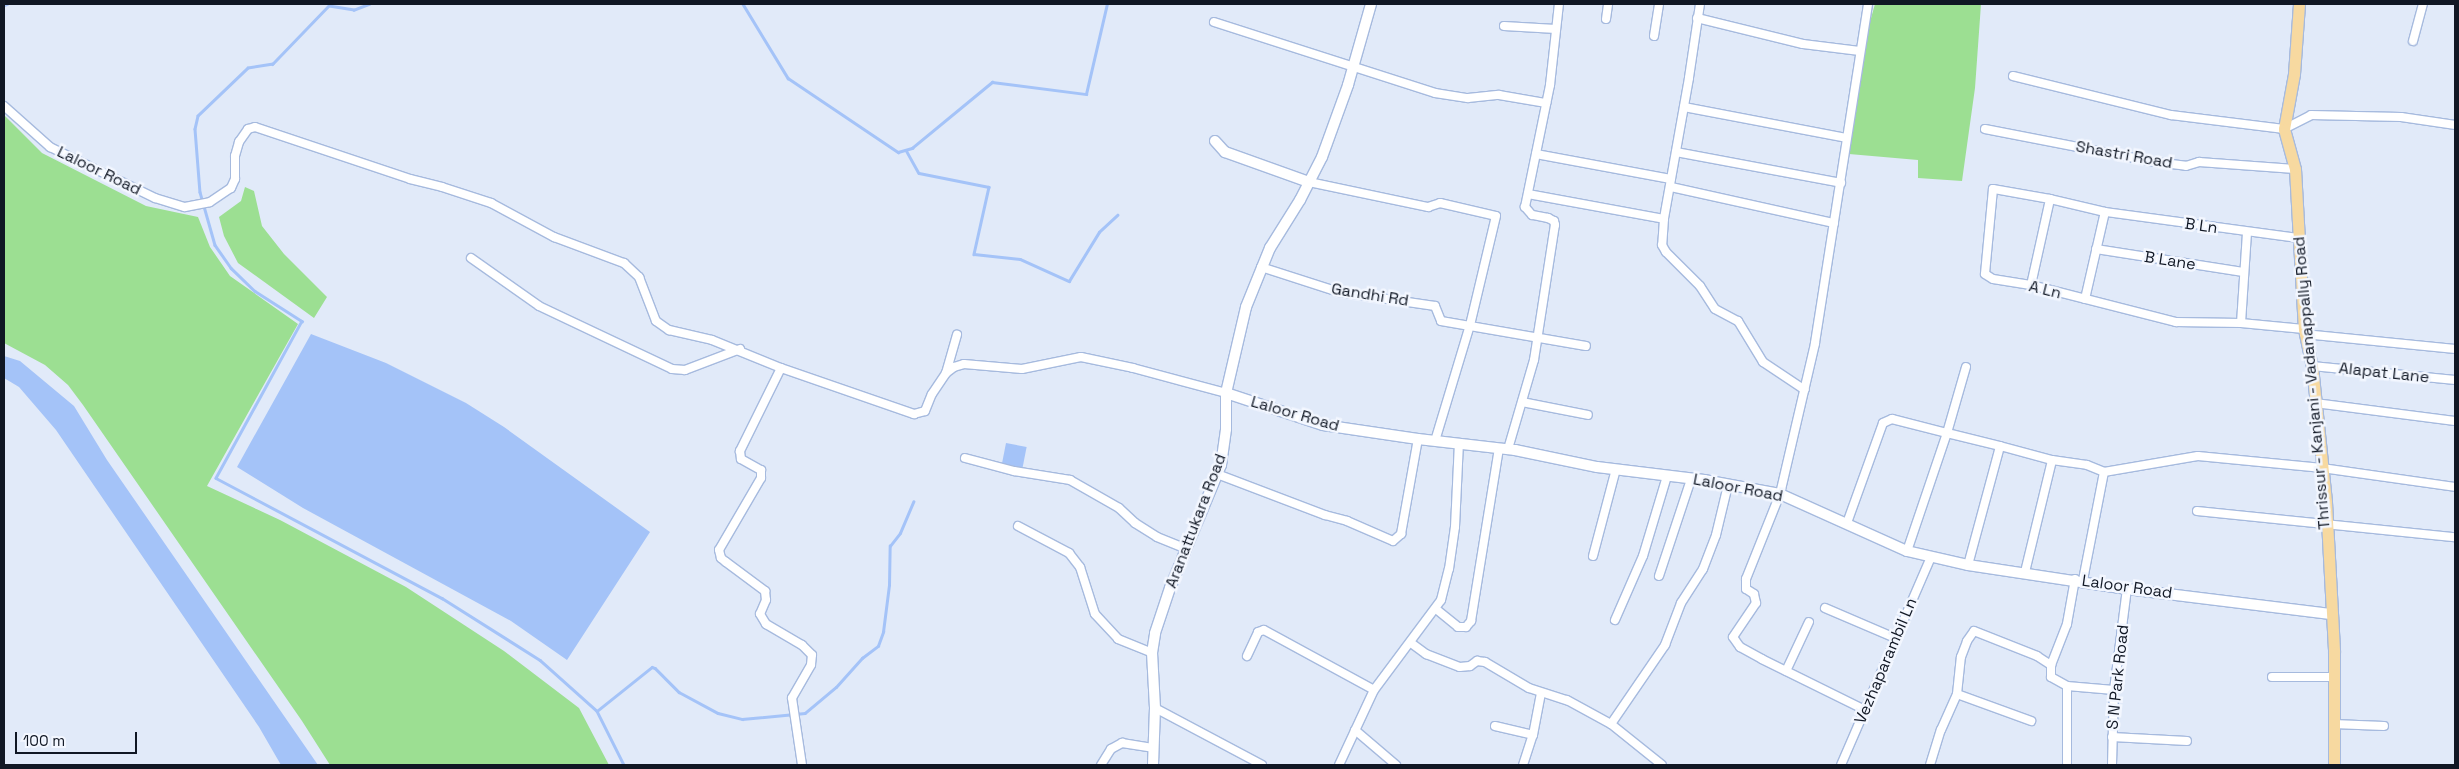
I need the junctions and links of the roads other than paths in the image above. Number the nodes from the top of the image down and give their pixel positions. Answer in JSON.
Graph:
{"nodes":[{"id":1,"x":1371,"y":4,"type":"edge"},
{"id":2,"x":1559,"y":4,"type":"edge"},
{"id":3,"x":1608,"y":4,"type":"edge"},
{"id":4,"x":1659,"y":4,"type":"edge"},
{"id":5,"x":1700,"y":4,"type":"edge"},
{"id":6,"x":1867,"y":4,"type":"edge"},
{"id":7,"x":2299,"y":4,"type":"edge"},
{"id":8,"x":2422,"y":4,"type":"edge"},
{"id":9,"x":1697,"y":18,"type":"junction"},
{"id":10,"x":1606,"y":19,"type":"dead end"},
{"id":11,"x":1214,"y":22,"type":"dead end"},
{"id":12,"x":1504,"y":26,"type":"dead end"},
{"id":13,"x":1556,"y":29,"type":"junction"},
{"id":14,"x":1654,"y":36,"type":"dead end"},
{"id":15,"x":2413,"y":40,"type":"dead end"},
{"id":16,"x":1860,"y":51,"type":"junction"},
{"id":17,"x":1354,"y":67,"type":"junction"},
{"id":18,"x":2013,"y":76,"type":"dead end"},
{"id":19,"x":1546,"y":104,"type":"junction"},
{"id":20,"x":4,"y":106,"type":"edge"},
{"id":21,"x":1684,"y":107,"type":"junction"},
{"id":22,"x":2455,"y":124,"type":"edge"},
{"id":23,"x":1985,"y":129,"type":"dead end"},
{"id":24,"x":2284,"y":129,"type":"junction"},
{"id":25,"x":1846,"y":138,"type":"junction"},
{"id":26,"x":1215,"y":142,"type":"dead end"},
{"id":27,"x":1676,"y":152,"type":"junction"},
{"id":28,"x":1536,"y":154,"type":"junction"},
{"id":29,"x":2295,"y":169,"type":"junction"},
{"id":30,"x":1308,"y":182,"type":"junction"},
{"id":31,"x":1671,"y":183,"type":"junction"},
{"id":32,"x":1841,"y":183,"type":"junction"},
{"id":33,"x":1528,"y":194,"type":"junction"},
{"id":34,"x":2050,"y":199,"type":"junction"},
{"id":35,"x":2104,"y":212,"type":"junction"},
{"id":36,"x":1664,"y":219,"type":"junction"},
{"id":37,"x":1834,"y":223,"type":"junction"},
{"id":38,"x":2247,"y":233,"type":"junction"},
{"id":39,"x":2298,"y":238,"type":"junction"},
{"id":40,"x":2096,"y":249,"type":"junction"},
{"id":41,"x":471,"y":258,"type":"dead end"},
{"id":42,"x":1261,"y":267,"type":"junction"},
{"id":43,"x":2243,"y":272,"type":"junction"},
{"id":44,"x":2031,"y":286,"type":"junction"},
{"id":45,"x":2085,"y":299,"type":"junction"},
{"id":46,"x":2241,"y":322,"type":"junction"},
{"id":47,"x":1470,"y":325,"type":"junction"},
{"id":48,"x":2304,"y":331,"type":"junction"},
{"id":49,"x":957,"y":334,"type":"dead end"},
{"id":50,"x":1538,"y":336,"type":"junction"},
{"id":51,"x":1586,"y":346,"type":"dead end"},
{"id":52,"x":2455,"y":349,"type":"edge"},
{"id":53,"x":740,"y":350,"type":"junction"},
{"id":54,"x":2312,"y":366,"type":"junction"},
{"id":55,"x":1966,"y":367,"type":"dead end"},
{"id":56,"x":781,"y":368,"type":"junction"},
{"id":57,"x":946,"y":373,"type":"junction"},
{"id":58,"x":2455,"y":380,"type":"edge"},
{"id":59,"x":1805,"y":390,"type":"junction"},
{"id":60,"x":1226,"y":393,"type":"junction"},
{"id":61,"x":1522,"y":402,"type":"junction"},
{"id":62,"x":2316,"y":403,"type":"junction"},
{"id":63,"x":1588,"y":415,"type":"dead end"},
{"id":64,"x":2455,"y":422,"type":"edge"},
{"id":65,"x":1947,"y":433,"type":"junction"},
{"id":66,"x":1418,"y":439,"type":"junction"},
{"id":67,"x":1435,"y":440,"type":"junction"},
{"id":68,"x":1459,"y":443,"type":"junction"},
{"id":69,"x":2000,"y":446,"type":"junction"},
{"id":70,"x":1504,"y":448,"type":"junction"},
{"id":71,"x":965,"y":458,"type":"dead end"},
{"id":72,"x":2052,"y":460,"type":"junction"},
{"id":73,"x":2322,"y":468,"type":"junction"},
{"id":74,"x":1616,"y":469,"type":"junction"},
{"id":75,"x":2104,"y":472,"type":"junction"},
{"id":76,"x":1217,"y":474,"type":"junction"},
{"id":77,"x":1667,"y":476,"type":"junction"},
{"id":78,"x":1691,"y":479,"type":"junction"},
{"id":79,"x":1728,"y":485,"type":"junction"},
{"id":80,"x":2455,"y":487,"type":"edge"},
{"id":81,"x":1780,"y":494,"type":"junction"},
{"id":82,"x":2197,"y":511,"type":"dead end"},
{"id":83,"x":1847,"y":523,"type":"junction"},
{"id":84,"x":2326,"y":523,"type":"junction"},
{"id":85,"x":1018,"y":526,"type":"dead end"},
{"id":86,"x":2455,"y":537,"type":"edge"},
{"id":87,"x":1187,"y":549,"type":"junction"},
{"id":88,"x":1908,"y":551,"type":"junction"},
{"id":89,"x":1593,"y":556,"type":"dead end"},
{"id":90,"x":1931,"y":557,"type":"junction"},
{"id":91,"x":1968,"y":565,"type":"junction"},
{"id":92,"x":2025,"y":572,"type":"junction"},
{"id":93,"x":1659,"y":576,"type":"dead end"},
{"id":94,"x":2079,"y":580,"type":"junction"},
{"id":95,"x":2127,"y":589,"type":"junction"},
{"id":96,"x":1824,"y":608,"type":"dead end"},
{"id":97,"x":1436,"y":609,"type":"junction"},
{"id":98,"x":2332,"y":614,"type":"junction"},
{"id":99,"x":1615,"y":620,"type":"dead end"},
{"id":100,"x":1809,"y":622,"type":"dead end"},
{"id":101,"x":1895,"y":638,"type":"junction"},
{"id":102,"x":1411,"y":643,"type":"junction"},
{"id":103,"x":1152,"y":653,"type":"junction"},
{"id":104,"x":1247,"y":656,"type":"dead end"},
{"id":105,"x":2050,"y":665,"type":"junction"},
{"id":106,"x":1786,"y":671,"type":"junction"},
{"id":107,"x":2272,"y":677,"type":"dead end"},
{"id":108,"x":2334,"y":677,"type":"junction"},
{"id":109,"x":2067,"y":686,"type":"junction"},
{"id":110,"x":1374,"y":690,"type":"junction"},
{"id":111,"x":2114,"y":690,"type":"junction"},
{"id":112,"x":1541,"y":693,"type":"junction"},
{"id":113,"x":1957,"y":694,"type":"junction"},
{"id":114,"x":1155,"y":708,"type":"junction"},
{"id":115,"x":1865,"y":710,"type":"junction"},
{"id":116,"x":2031,"y":721,"type":"dead end"},
{"id":117,"x":1612,"y":724,"type":"junction"},
{"id":118,"x":2333,"y":724,"type":"junction"},
{"id":119,"x":1495,"y":726,"type":"dead end"},
{"id":120,"x":2384,"y":726,"type":"dead end"},
{"id":121,"x":1354,"y":730,"type":"junction"},
{"id":122,"x":1533,"y":735,"type":"junction"},
{"id":123,"x":2112,"y":737,"type":"junction"},
{"id":124,"x":2188,"y":741,"type":"dead end"},
{"id":125,"x":1153,"y":748,"type":"junction"},
{"id":126,"x":1249,"y":762,"type":"edge"},
{"id":127,"x":2067,"y":763,"type":"dead end"},
{"id":128,"x":802,"y":765,"type":"edge"},
{"id":129,"x":1101,"y":765,"type":"edge"},
{"id":130,"x":1153,"y":765,"type":"edge"},
{"id":131,"x":1262,"y":765,"type":"edge"},
{"id":132,"x":1339,"y":765,"type":"edge"},
{"id":133,"x":1396,"y":765,"type":"edge"},
{"id":134,"x":1523,"y":765,"type":"edge"},
{"id":135,"x":1662,"y":765,"type":"edge"},
{"id":136,"x":1841,"y":765,"type":"edge"},
{"id":137,"x":1930,"y":765,"type":"edge"},
{"id":138,"x":2112,"y":765,"type":"edge"},
{"id":139,"x":2334,"y":765,"type":"edge"}],
"edges":[{"from":1,"to":17,"type":"street","name":"Aranattukara Road"},
{"from":2,"to":13,"type":"street"},
{"from":3,"to":10,"type":"street"},
{"from":4,"to":14,"type":"street"},
{"from":5,"to":9,"type":"street"},
{"from":6,"to":16,"type":"street"},
{"from":7,"to":24,"type":"main road","name":"Thrissur - Kanjani - Vadanappally Road"},
{"from":8,"to":15,"type":"street"},
{"from":9,"to":16,"type":"street"},
{"from":9,"to":21,"type":"street"},
{"from":11,"to":17,"type":"street"},
{"from":12,"to":13,"type":"street"},
{"from":13,"to":19,"type":"street"},
{"from":16,"to":25,"type":"street"},
{"from":17,"to":19,"type":"street"},
{"from":17,"to":30,"type":"street","name":"Aranattukara Road"},
{"from":18,"to":24,"type":"street"},
{"from":19,"to":28,"type":"street"},
{"from":20,"to":53,"type":"street","name":"Laloor Road"},
{"from":21,"to":25,"type":"street"},
{"from":21,"to":27,"type":"street"},
{"from":22,"to":24,"type":"street"},
{"from":23,"to":29,"type":"street","name":"Shastri Road"},
{"from":24,"to":29,"type":"main road","name":"Thrissur - Kanjani - Vadanappally Road"},
{"from":25,"to":32,"type":"street"},
{"from":26,"to":30,"type":"street"},
{"from":27,"to":31,"type":"street"},
{"from":27,"to":32,"type":"street"},
{"from":28,"to":31,"type":"street"},
{"from":28,"to":33,"type":"street"},
{"from":29,"to":39,"type":"main road","name":"Thrissur - Kanjani - Vadanappally Road"},
{"from":30,"to":42,"type":"street","name":"Aranattukara Road"},
{"from":30,"to":47,"type":"street"},
{"from":31,"to":36,"type":"street"},
{"from":31,"to":37,"type":"street"},
{"from":32,"to":37,"type":"street"},
{"from":33,"to":36,"type":"street"},
{"from":33,"to":50,"type":"street"},
{"from":34,"to":35,"type":"street","name":"A Ln"},
{"from":34,"to":44,"type":"street"},
{"from":34,"to":44,"type":"street","name":"A Ln"},
{"from":35,"to":38,"type":"street","name":"B Ln"},
{"from":35,"to":40,"type":"street"},
{"from":36,"to":59,"type":"street"},
{"from":37,"to":59,"type":"street"},
{"from":38,"to":39,"type":"street","name":"B Ln"},
{"from":38,"to":43,"type":"street"},
{"from":39,"to":48,"type":"main road","name":"Thrissur - Kanjani - Vadanappally Road"},
{"from":40,"to":43,"type":"street","name":"B Lane"},
{"from":40,"to":45,"type":"street"},
{"from":41,"to":53,"type":"street"},
{"from":42,"to":47,"type":"street","name":"Gandhi Rd"},
{"from":42,"to":60,"type":"street","name":"Aranattukara Road"},
{"from":43,"to":46,"type":"street"},
{"from":44,"to":45,"type":"street","name":"A Ln"},
{"from":45,"to":46,"type":"street","name":"A Ln"},
{"from":46,"to":48,"type":"street","name":"A Ln"},
{"from":47,"to":50,"type":"street"},
{"from":47,"to":67,"type":"street"},
{"from":48,"to":52,"type":"street","name":"A Ln"},
{"from":48,"to":54,"type":"main road","name":"Thrissur - Kanjani - Vadanappally Road"},
{"from":49,"to":57,"type":"street"},
{"from":50,"to":51,"type":"street"},
{"from":50,"to":61,"type":"street"},
{"from":53,"to":56,"type":"street"},
{"from":54,"to":58,"type":"street","name":"Alapat Lane"},
{"from":54,"to":62,"type":"main road","name":"Thrissur - Kanjani - Vadanappally Road"},
{"from":55,"to":65,"type":"street"},
{"from":56,"to":57,"type":"street"},
{"from":56,"to":128,"type":"street"},
{"from":57,"to":60,"type":"street"},
{"from":59,"to":81,"type":"street"},
{"from":60,"to":66,"type":"street","name":"Laloor Road"},
{"from":60,"to":76,"type":"street","name":"Aranattukara Road"},
{"from":61,"to":63,"type":"street"},
{"from":61,"to":70,"type":"street"},
{"from":62,"to":64,"type":"street"},
{"from":62,"to":73,"type":"main road","name":"Thrissur - Kanjani - Vadanappally Road"},
{"from":65,"to":69,"type":"street"},
{"from":65,"to":83,"type":"street"},
{"from":65,"to":88,"type":"street"},
{"from":66,"to":67,"type":"street","name":"Laloor Road"},
{"from":66,"to":76,"type":"street"},
{"from":67,"to":68,"type":"street","name":"Laloor Road"},
{"from":68,"to":70,"type":"street","name":"Laloor Road"},
{"from":68,"to":97,"type":"street"},
{"from":69,"to":72,"type":"street"},
{"from":69,"to":91,"type":"street"},
{"from":70,"to":74,"type":"street","name":"Laloor Road"},
{"from":70,"to":97,"type":"street"},
{"from":71,"to":87,"type":"street"},
{"from":72,"to":75,"type":"street"},
{"from":72,"to":92,"type":"street"},
{"from":73,"to":75,"type":"street"},
{"from":73,"to":80,"type":"street"},
{"from":73,"to":84,"type":"main road","name":"Thrissur - Kanjani - Vadanappally Road"},
{"from":74,"to":77,"type":"street","name":"Laloor Road"},
{"from":74,"to":89,"type":"street"},
{"from":75,"to":94,"type":"street"},
{"from":76,"to":87,"type":"street","name":"Aranattukara Road"},
{"from":77,"to":78,"type":"street","name":"Laloor Road"},
{"from":77,"to":99,"type":"street"},
{"from":78,"to":79,"type":"street","name":"Laloor Road"},
{"from":78,"to":93,"type":"street"},
{"from":79,"to":81,"type":"street","name":"Laloor Road"},
{"from":79,"to":117,"type":"street"},
{"from":81,"to":83,"type":"street","name":"Laloor Road"},
{"from":81,"to":106,"type":"street"},
{"from":82,"to":84,"type":"street"},
{"from":83,"to":88,"type":"street","name":"Laloor Road"},
{"from":84,"to":86,"type":"street"},
{"from":84,"to":98,"type":"main road","name":"Thrissur - Kanjani - Vadanappally Road"},
{"from":85,"to":103,"type":"street"},
{"from":87,"to":103,"type":"street","name":"Aranattukara Road"},
{"from":88,"to":90,"type":"street","name":"Laloor Road"},
{"from":90,"to":91,"type":"street","name":"Laloor Road"},
{"from":90,"to":101,"type":"street","name":"Vezhaparambil Ln"},
{"from":91,"to":92,"type":"street","name":"Laloor Road"},
{"from":92,"to":94,"type":"street","name":"Laloor Road"},
{"from":94,"to":95,"type":"street","name":"Laloor Road"},
{"from":94,"to":105,"type":"street"},
{"from":95,"to":98,"type":"street","name":"Laloor Road"},
{"from":95,"to":111,"type":"street","name":"S N Park Road"},
{"from":96,"to":101,"type":"street"},
{"from":97,"to":102,"type":"street"},
{"from":98,"to":108,"type":"main road","name":"Thrissur - Kanjani - Vadanappally Road"},
{"from":100,"to":106,"type":"street"},
{"from":101,"to":115,"type":"street","name":"Vezhaparambil Ln"},
{"from":102,"to":110,"type":"street"},
{"from":102,"to":112,"type":"street"},
{"from":103,"to":114,"type":"street","name":"Aranattukara Road"},
{"from":104,"to":110,"type":"street"},
{"from":105,"to":109,"type":"street"},
{"from":105,"to":113,"type":"street"},
{"from":106,"to":115,"type":"street"},
{"from":107,"to":108,"type":"street"},
{"from":108,"to":118,"type":"main road","name":"Thrissur - Kanjani - Vadanappally Road"},
{"from":109,"to":111,"type":"street"},
{"from":109,"to":127,"type":"street"},
{"from":110,"to":121,"type":"street"},
{"from":111,"to":123,"type":"street","name":"S N Park Road"},
{"from":112,"to":117,"type":"street"},
{"from":112,"to":122,"type":"street"},
{"from":113,"to":116,"type":"street"},
{"from":113,"to":137,"type":"street"},
{"from":114,"to":125,"type":"street","name":"Aranattukara Road"},
{"from":114,"to":126,"type":"street"},
{"from":115,"to":136,"type":"street","name":"Vezhaparambil Ln"},
{"from":117,"to":135,"type":"street"},
{"from":118,"to":120,"type":"street"},
{"from":118,"to":139,"type":"main road","name":"Thrissur - Kanjani - Vadanappally Road"},
{"from":119,"to":122,"type":"street"},
{"from":121,"to":132,"type":"street"},
{"from":121,"to":133,"type":"street"},
{"from":122,"to":134,"type":"street"},
{"from":123,"to":124,"type":"street"},
{"from":123,"to":138,"type":"street","name":"S N Park Road"},
{"from":125,"to":129,"type":"street"},
{"from":125,"to":130,"type":"street","name":"Aranattukara Road"},
{"from":126,"to":131,"type":"street"}]}
